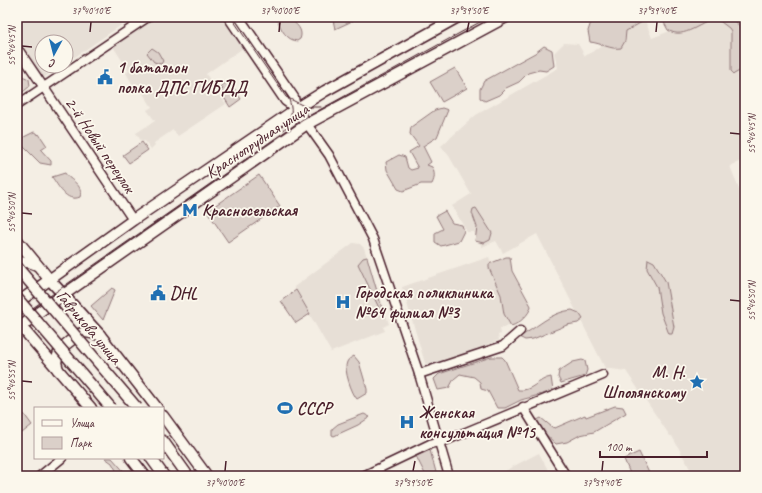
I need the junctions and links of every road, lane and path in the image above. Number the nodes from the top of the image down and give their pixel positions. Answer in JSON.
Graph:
{"nodes":[{"id":1,"x":148,"y":17,"type":"edge"},
{"id":2,"x":228,"y":17,"type":"edge"},
{"id":3,"x":240,"y":17,"type":"edge"},
{"id":4,"x":458,"y":17,"type":"edge"},
{"id":5,"x":506,"y":17,"type":"edge"},
{"id":6,"x":20,"y":52,"type":"dead end"},
{"id":7,"x":42,"y":87,"type":"junction"},
{"id":8,"x":17,"y":105,"type":"edge"},
{"id":9,"x":296,"y":109,"type":"junction"},
{"id":10,"x":307,"y":124,"type":"junction"},
{"id":11,"x":133,"y":220,"type":"junction"},
{"id":12,"x":17,"y":240,"type":"edge"},
{"id":13,"x":17,"y":263,"type":"edge"},
{"id":14,"x":37,"y":265,"type":"junction"},
{"id":15,"x":17,"y":267,"type":"edge"},
{"id":16,"x":49,"y":279,"type":"junction"},
{"id":17,"x":64,"y":295,"type":"junction"},
{"id":18,"x":17,"y":298,"type":"edge"},
{"id":19,"x":17,"y":303,"type":"edge"},
{"id":20,"x":81,"y":314,"type":"junction"},
{"id":21,"x":18,"y":326,"type":"edge"},
{"id":22,"x":520,"y":331,"type":"dead end"},
{"id":23,"x":100,"y":335,"type":"junction"},
{"id":24,"x":38,"y":345,"type":"junction"},
{"id":25,"x":58,"y":370,"type":"junction"},
{"id":26,"x":419,"y":374,"type":"junction"},
{"id":27,"x":603,"y":374,"type":"dead end"},
{"id":28,"x":90,"y":407,"type":"edge"},
{"id":29,"x":110,"y":407,"type":"edge"},
{"id":30,"x":136,"y":407,"type":"edge"},
{"id":31,"x":156,"y":407,"type":"edge"},
{"id":32,"x":523,"y":407,"type":"junction"},
{"id":33,"x":164,"y":417,"type":"edge"},
{"id":34,"x":439,"y":441,"type":"junction"},
{"id":35,"x":164,"y":443,"type":"edge"},
{"id":36,"x":61,"y":459,"type":"edge"},
{"id":37,"x":133,"y":459,"type":"edge"},
{"id":38,"x":152,"y":459,"type":"edge"},
{"id":39,"x":40,"y":476,"type":"edge"},
{"id":40,"x":145,"y":476,"type":"edge"},
{"id":41,"x":164,"y":476,"type":"edge"},
{"id":42,"x":188,"y":476,"type":"edge"},
{"id":43,"x":207,"y":476,"type":"edge"},
{"id":44,"x":363,"y":476,"type":"edge"},
{"id":45,"x":449,"y":476,"type":"edge"},
{"id":46,"x":566,"y":476,"type":"edge"}],
"edges":[{"from":1,"to":7,"type":"street"},
{"from":2,"to":9,"type":"street"},
{"from":3,"to":9,"type":"street"},
{"from":4,"to":9,"type":"main road","name":"Краснопрудная улица"},
{"from":5,"to":10,"type":"main road","name":"Краснопрудная улица"},
{"from":6,"to":7,"type":"street","name":"2-й Новый переулок"},
{"from":7,"to":8,"type":"street"},
{"from":7,"to":11,"type":"street","name":"2-й Новый переулок"},
{"from":9,"to":10,"type":"main road"},
{"from":9,"to":11,"type":"main road","name":"Краснопрудная улица"},
{"from":10,"to":17,"type":"main road","name":"Краснопрудная улица"},
{"from":10,"to":26,"type":"street"},
{"from":11,"to":16,"type":"main road","name":"Краснопрудная улица"},
{"from":12,"to":14,"type":"main road"},
{"from":13,"to":14,"type":"main road"},
{"from":14,"to":16,"type":"main road"},
{"from":15,"to":30,"type":"main road","name":"Гаврикова улица","bridge":true},
{"from":16,"to":17,"type":"main road"},
{"from":16,"to":19,"type":"main road","name":"Краснопрудная улица"},
{"from":17,"to":20,"type":"main road"},
{"from":17,"to":21,"type":"main road","name":"Краснопрудная улица"},
{"from":18,"to":29,"type":"main road","name":"Гаврикова улица","bridge":true},
{"from":20,"to":23,"type":"main road"},
{"from":20,"to":24,"type":"main road"},
{"from":21,"to":24,"type":"main road"},
{"from":22,"to":26,"type":"street"},
{"from":23,"to":25,"type":"main road"},
{"from":23,"to":31,"type":"main road"},
{"from":24,"to":25,"type":"main road"},
{"from":25,"to":28,"type":"main road"},
{"from":26,"to":34,"type":"street"},
{"from":27,"to":32,"type":"street"},
{"from":32,"to":34,"type":"street"},
{"from":32,"to":46,"type":"street"},
{"from":33,"to":43,"type":"main road"},
{"from":34,"to":44,"type":"street"},
{"from":34,"to":45,"type":"street"},
{"from":35,"to":42,"type":"main road"},
{"from":36,"to":39,"type":"street"},
{"from":37,"to":40,"type":"main road"},
{"from":38,"to":41,"type":"main road"}]}
